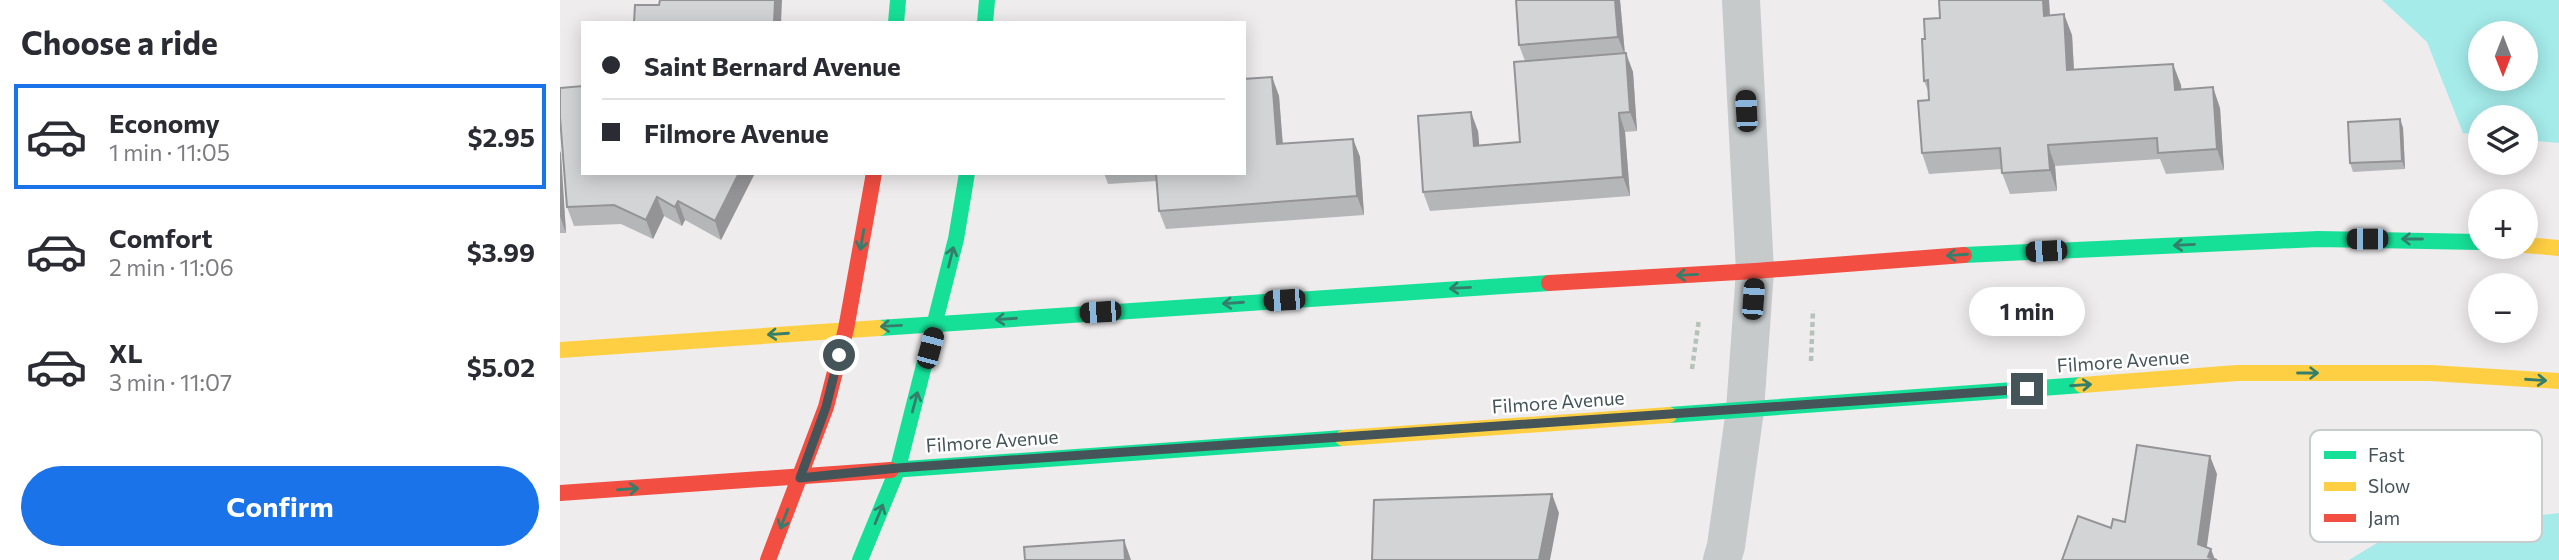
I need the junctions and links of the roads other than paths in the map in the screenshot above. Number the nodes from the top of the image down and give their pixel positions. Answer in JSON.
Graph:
{"nodes":[{"id":1,"x":898,"y":0,"type":"edge"},
{"id":2,"x":987,"y":0,"type":"edge"},
{"id":3,"x":1741,"y":0,"type":"edge"},
{"id":4,"x":896,"y":21,"type":"edge"},
{"id":5,"x":985,"y":21,"type":"edge"},
{"id":6,"x":874,"y":175,"type":"edge"},
{"id":7,"x":967,"y":175,"type":"edge"},
{"id":8,"x":2468,"y":241,"type":"edge"},
{"id":9,"x":2538,"y":246,"type":"edge"},
{"id":10,"x":2559,"y":248,"type":"edge"},
{"id":11,"x":1755,"y":271,"type":"junction"},
{"id":12,"x":936,"y":323,"type":"junction"},
{"id":13,"x":846,"y":329,"type":"junction"},
{"id":14,"x":560,"y":350,"type":"edge"},
{"id":15,"x":2559,"y":381,"type":"edge"},
{"id":16,"x":1745,"y":410,"type":"junction"},
{"id":17,"x":898,"y":468,"type":"junction"},
{"id":18,"x":800,"y":478,"type":"junction"},
{"id":19,"x":560,"y":494,"type":"edge"},
{"id":20,"x":768,"y":560,"type":"edge"},
{"id":21,"x":860,"y":560,"type":"edge"},
{"id":22,"x":1722,"y":560,"type":"edge"}],
"edges":[{"from":1,"to":4,"type":"street"},
{"from":2,"to":5,"type":"street"},
{"from":3,"to":11,"type":"street"},
{"from":6,"to":13,"type":"street","one_way":true},
{"from":12,"to":7,"type":"street","one_way":true},
{"from":8,"to":11,"type":"street","one_way":true},
{"from":9,"to":10,"type":"street"},
{"from":11,"to":12,"type":"street","one_way":true},
{"from":11,"to":16,"type":"street"},
{"from":12,"to":13,"type":"street","one_way":true},
{"from":17,"to":12,"type":"street","one_way":true},
{"from":13,"to":14,"type":"street","one_way":true},
{"from":13,"to":18,"type":"street"},
{"from":16,"to":15,"type":"street","name":"Filmore Avenue","one_way":true},
{"from":16,"to":17,"type":"street","name":"Filmore Avenue"},
{"from":16,"to":22,"type":"street"},
{"from":17,"to":18,"type":"street","name":"Filmore Avenue"},
{"from":21,"to":17,"type":"street","one_way":true},
{"from":19,"to":18,"type":"street","name":"Filmore Avenue","one_way":true},
{"from":18,"to":20,"type":"street","one_way":true}]}
